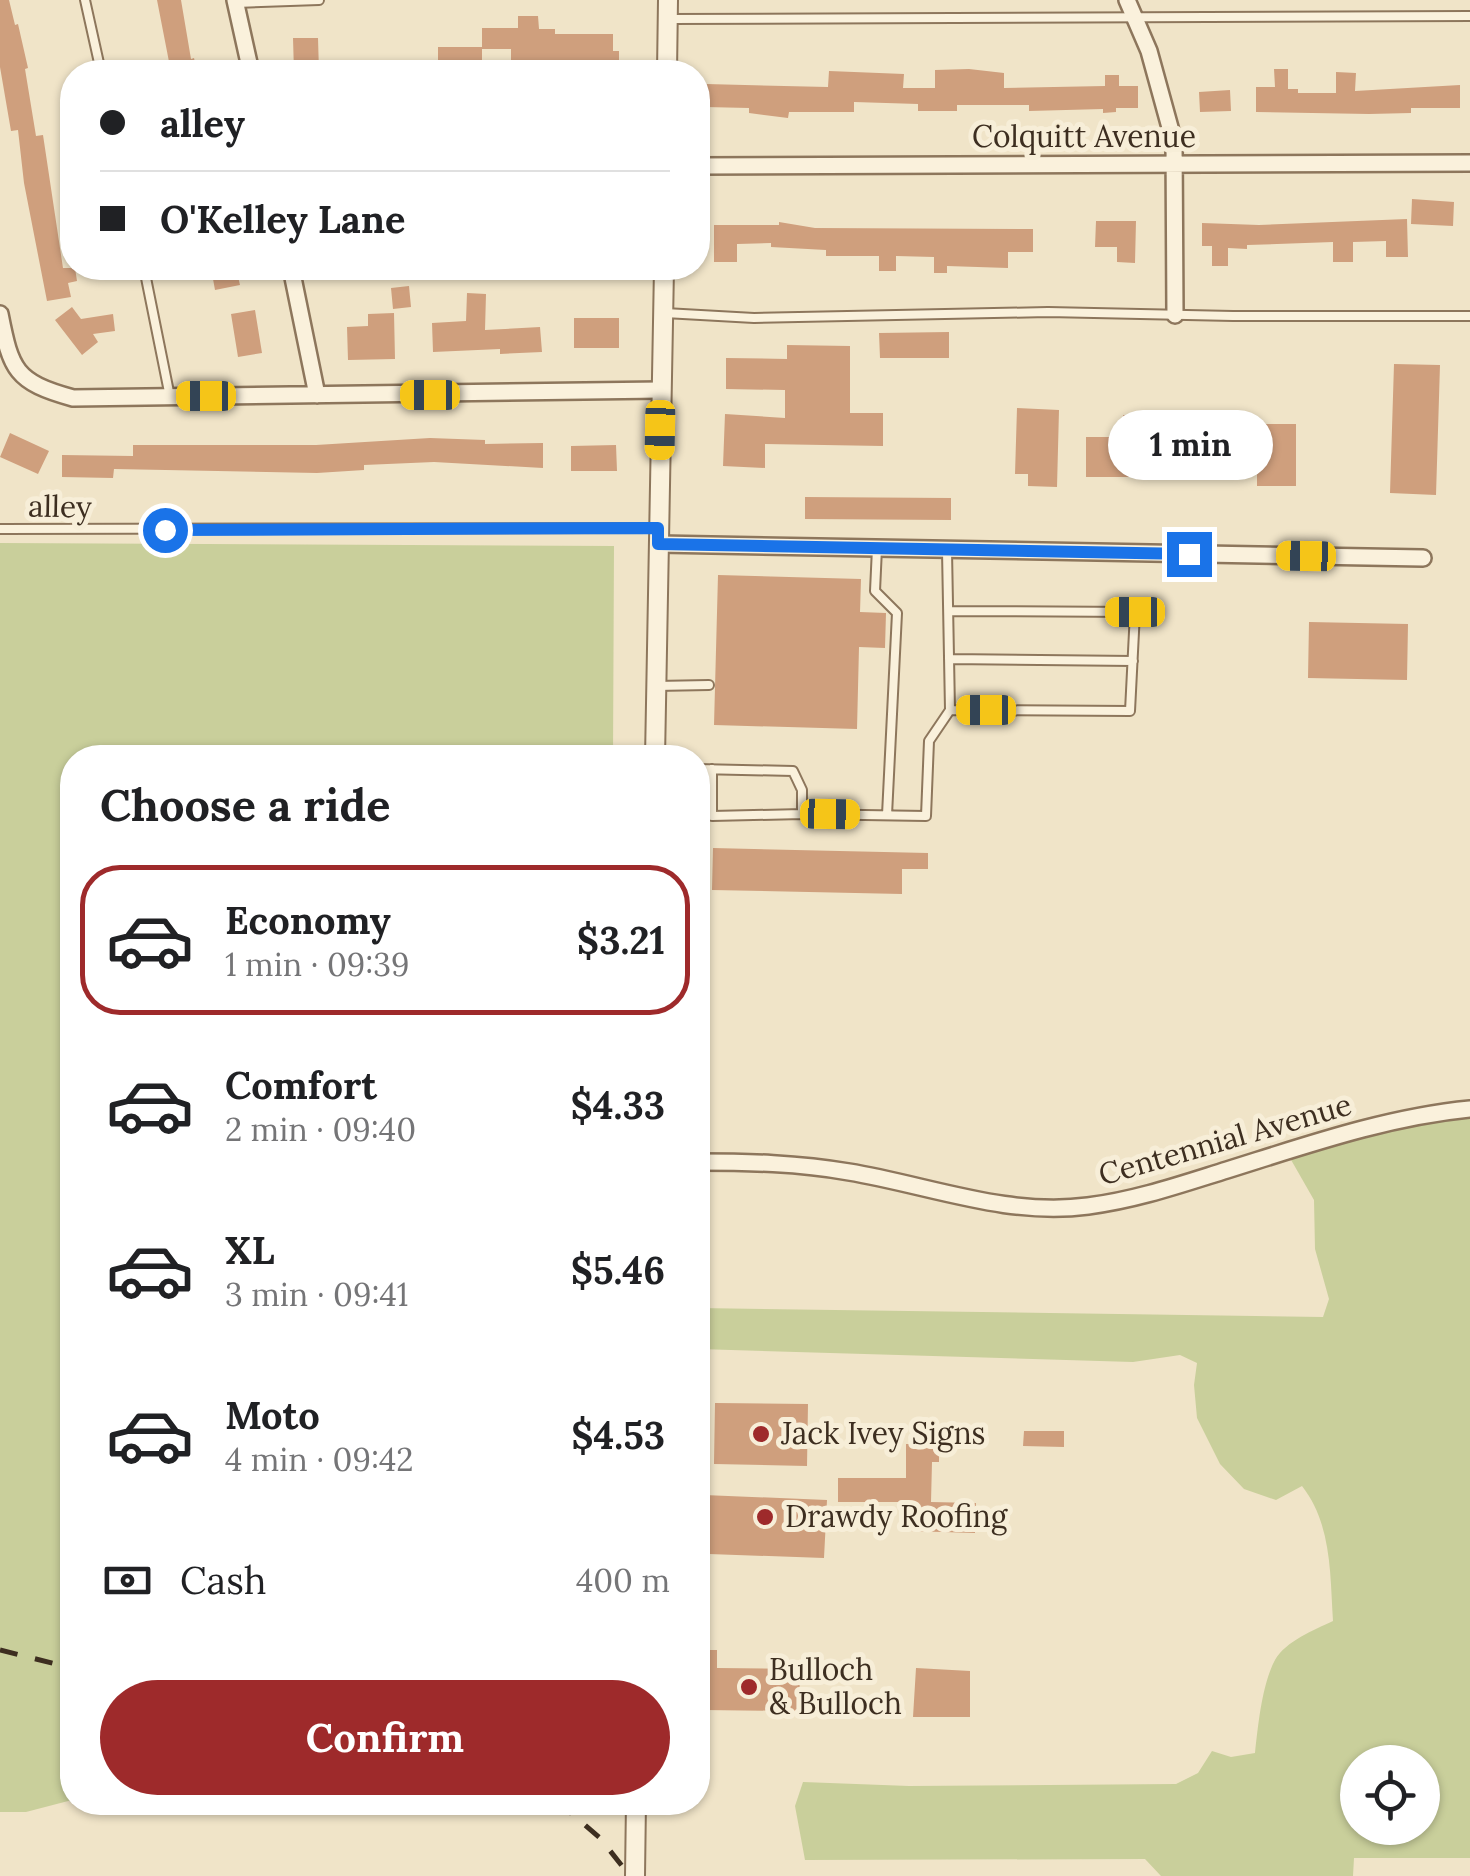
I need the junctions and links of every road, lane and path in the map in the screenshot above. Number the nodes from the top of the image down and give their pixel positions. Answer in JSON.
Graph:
{"nodes":[{"id":1,"x":85,"y":0,"type":"edge"},
{"id":2,"x":320,"y":0,"type":"edge"},
{"id":3,"x":1127,"y":0,"type":"edge"},
{"id":4,"x":236,"y":2,"type":"edge"},
{"id":5,"x":668,"y":9,"type":"edge"},
{"id":6,"x":1470,"y":16,"type":"edge"},
{"id":7,"x":1135,"y":20,"type":"junction"},
{"id":8,"x":98,"y":60,"type":"edge"},
{"id":9,"x":248,"y":60,"type":"edge"},
{"id":10,"x":667,"y":60,"type":"edge"},
{"id":11,"x":1470,"y":163,"type":"edge"},
{"id":12,"x":1174,"y":164,"type":"junction"},
{"id":13,"x":710,"y":166,"type":"edge"},
{"id":14,"x":146,"y":280,"type":"edge"},
{"id":15,"x":293,"y":280,"type":"edge"},
{"id":16,"x":664,"y":280,"type":"edge"},
{"id":17,"x":663,"y":313,"type":"junction"},
{"id":18,"x":0,"y":314,"type":"edge"},
{"id":19,"x":1174,"y":315,"type":"junction"},
{"id":20,"x":1470,"y":316,"type":"edge"},
{"id":21,"x":662,"y":390,"type":"junction"},
{"id":22,"x":317,"y":396,"type":"junction"},
{"id":23,"x":170,"y":397,"type":"junction"},
{"id":24,"x":0,"y":529,"type":"edge"},
{"id":25,"x":658,"y":536,"type":"junction"},
{"id":26,"x":877,"y":548,"type":"junction"},
{"id":27,"x":947,"y":550,"type":"junction"},
{"id":28,"x":1423,"y":558,"type":"dead end"},
{"id":29,"x":948,"y":611,"type":"junction"},
{"id":30,"x":949,"y":659,"type":"junction"},
{"id":31,"x":1133,"y":661,"type":"junction"},
{"id":32,"x":709,"y":685,"type":"dead end"},
{"id":33,"x":656,"y":686,"type":"junction"},
{"id":34,"x":950,"y":710,"type":"junction"},
{"id":35,"x":655,"y":745,"type":"edge"},
{"id":36,"x":712,"y":769,"type":"joint"},
{"id":37,"x":802,"y":814,"type":"junction"},
{"id":38,"x":886,"y":816,"type":"junction"},
{"id":39,"x":1470,"y":1109,"type":"edge"},
{"id":40,"x":710,"y":1162,"type":"edge"},
{"id":41,"x":636,"y":1815,"type":"edge"},
{"id":42,"x":635,"y":1876,"type":"edge"}],
"edges":[{"from":1,"to":8,"type":"lane"},
{"from":2,"to":4,"type":"lane"},
{"from":3,"to":7,"type":"street"},
{"from":4,"to":9,"type":"street"},
{"from":5,"to":7,"type":"lane"},
{"from":5,"to":10,"type":"street"},
{"from":6,"to":7,"type":"lane"},
{"from":7,"to":12,"type":"street"},
{"from":11,"to":12,"type":"street","name":"Colquitt Avenue"},
{"from":12,"to":13,"type":"street","name":"Colquitt Avenue"},
{"from":12,"to":19,"type":"street"},
{"from":14,"to":23,"type":"lane"},
{"from":15,"to":22,"type":"street"},
{"from":16,"to":17,"type":"street"},
{"from":17,"to":19,"type":"lane"},
{"from":17,"to":21,"type":"street"},
{"from":18,"to":23,"type":"street"},
{"from":19,"to":20,"type":"lane"},
{"from":21,"to":22,"type":"street"},
{"from":21,"to":25,"type":"street"},
{"from":22,"to":23,"type":"street"},
{"from":24,"to":25,"type":"lane","name":"alley"},
{"from":25,"to":26,"type":"street"},
{"from":25,"to":33,"type":"street"},
{"from":26,"to":27,"type":"street"},
{"from":26,"to":38,"type":"lane"},
{"from":27,"to":28,"type":"street"},
{"from":27,"to":29,"type":"lane"},
{"from":29,"to":30,"type":"lane"},
{"from":29,"to":31,"type":"lane"},
{"from":30,"to":31,"type":"lane"},
{"from":30,"to":34,"type":"lane"},
{"from":31,"to":34,"type":"lane"},
{"from":32,"to":33,"type":"lane"},
{"from":33,"to":35,"type":"street"},
{"from":34,"to":38,"type":"lane"},
{"from":36,"to":37,"type":"lane"},
{"from":36,"to":37,"type":"lane"},
{"from":37,"to":38,"type":"lane"},
{"from":39,"to":40,"type":"street","name":"Centennial Avenue"},
{"from":41,"to":42,"type":"street"}]}
